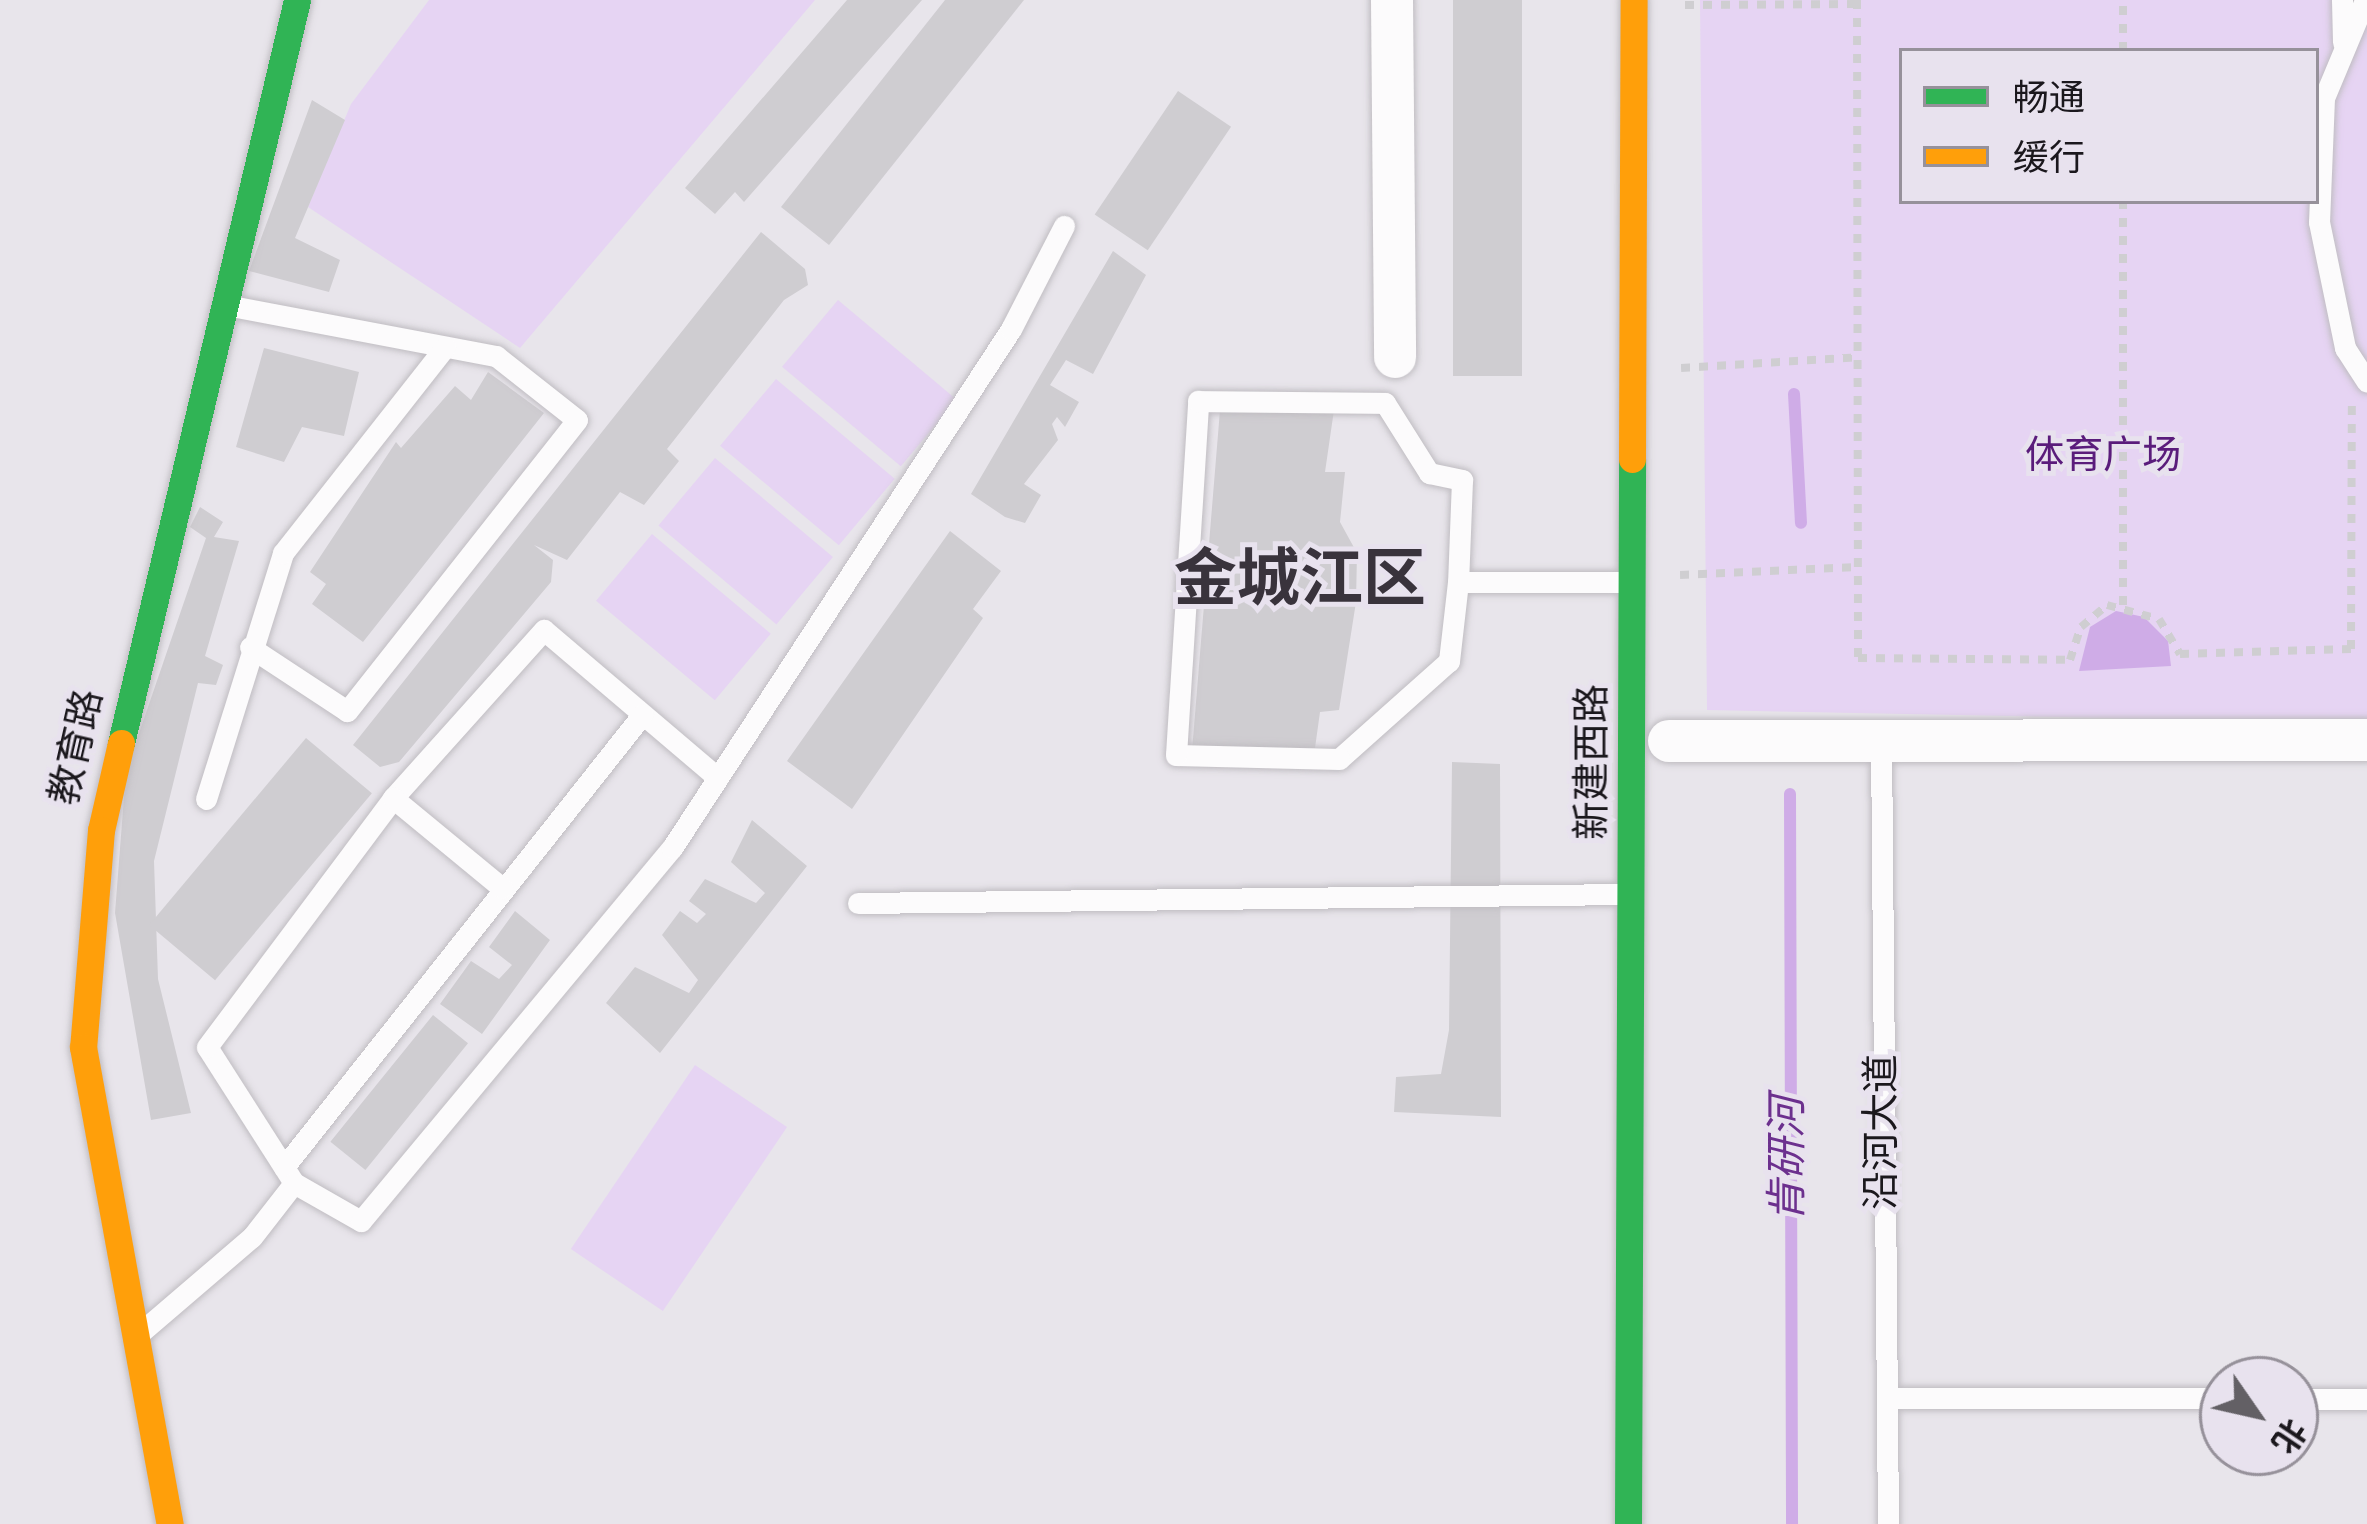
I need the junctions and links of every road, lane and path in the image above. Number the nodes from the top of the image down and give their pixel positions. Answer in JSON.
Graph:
{"nodes":[{"id":1,"x":297,"y":0,"type":"edge"},
{"id":2,"x":1392,"y":0,"type":"edge"},
{"id":3,"x":1634,"y":0,"type":"edge"},
{"id":4,"x":2123,"y":0,"type":"edge"},
{"id":5,"x":2342,"y":0,"type":"edge"},
{"id":6,"x":2365,"y":0,"type":"edge"},
{"id":7,"x":1857,"y":2,"type":"edge"},
{"id":8,"x":1668,"y":5,"type":"dead end"},
{"id":9,"x":2123,"y":48,"type":"edge"},
{"id":10,"x":2342,"y":55,"type":"junction"},
{"id":11,"x":2122,"y":204,"type":"edge"},
{"id":12,"x":1064,"y":226,"type":"dead end"},
{"id":13,"x":225,"y":305,"type":"junction"},
{"id":14,"x":445,"y":346,"type":"junction"},
{"id":15,"x":1395,"y":357,"type":"dead end"},
{"id":16,"x":1858,"y":357,"type":"junction"},
{"id":17,"x":2352,"y":358,"type":"junction"},
{"id":18,"x":1668,"y":370,"type":"dead end"},
{"id":19,"x":2367,"y":382,"type":"edge"},
{"id":20,"x":1858,"y":568,"type":"junction"},
{"id":21,"x":1669,"y":575,"type":"dead end"},
{"id":22,"x":1458,"y":582,"type":"junction"},
{"id":23,"x":1635,"y":582,"type":"junction"},
{"id":24,"x":2122,"y":605,"type":"junction"},
{"id":25,"x":250,"y":647,"type":"junction"},
{"id":26,"x":642,"y":715,"type":"junction"},
{"id":27,"x":1881,"y":740,"type":"junction"},
{"id":28,"x":2367,"y":740,"type":"edge"},
{"id":29,"x":1669,"y":741,"type":"dead end"},
{"id":30,"x":718,"y":778,"type":"junction"},
{"id":31,"x":206,"y":799,"type":"dead end"},
{"id":32,"x":393,"y":799,"type":"junction"},
{"id":33,"x":502,"y":888,"type":"junction"},
{"id":34,"x":1636,"y":893,"type":"junction"},
{"id":35,"x":857,"y":903,"type":"dead end"},
{"id":36,"x":289,"y":1175,"type":"junction"},
{"id":37,"x":136,"y":1336,"type":"junction"},
{"id":38,"x":1888,"y":1397,"type":"junction"},
{"id":39,"x":2199,"y":1399,"type":"edge"},
{"id":40,"x":2319,"y":1399,"type":"edge"},
{"id":41,"x":2367,"y":1399,"type":"edge"},
{"id":42,"x":170,"y":1524,"type":"edge"},
{"id":43,"x":1628,"y":1524,"type":"edge"},
{"id":44,"x":1888,"y":1524,"type":"edge"}],
"edges":[{"from":1,"to":13,"type":"street","name":"教育路"},
{"from":2,"to":15,"type":"street"},
{"from":3,"to":23,"type":"street","name":"新建西路"},
{"from":4,"to":9,"type":"path"},
{"from":5,"to":10,"type":"lane"},
{"from":6,"to":10,"type":"lane"},
{"from":7,"to":8,"type":"path"},
{"from":7,"to":16,"type":"path"},
{"from":10,"to":17,"type":"lane"},
{"from":11,"to":24,"type":"path"},
{"from":12,"to":30,"type":"lane"},
{"from":13,"to":14,"type":"lane"},
{"from":13,"to":37,"type":"street","name":"教育路"},
{"from":14,"to":25,"type":"lane"},
{"from":14,"to":25,"type":"lane"},
{"from":16,"to":18,"type":"path"},
{"from":16,"to":20,"type":"path"},
{"from":17,"to":19,"type":"lane"},
{"from":17,"to":24,"type":"path"},
{"from":20,"to":21,"type":"path"},
{"from":20,"to":24,"type":"path"},
{"from":22,"to":22,"type":"lane"},
{"from":22,"to":23,"type":"lane"},
{"from":23,"to":34,"type":"street","name":"新建西路"},
{"from":25,"to":31,"type":"lane"},
{"from":26,"to":30,"type":"lane"},
{"from":26,"to":32,"type":"lane"},
{"from":26,"to":33,"type":"lane"},
{"from":27,"to":28,"type":"street"},
{"from":27,"to":29,"type":"street"},
{"from":27,"to":38,"type":"lane","name":"沿河大道"},
{"from":30,"to":36,"type":"lane"},
{"from":32,"to":33,"type":"lane"},
{"from":32,"to":36,"type":"lane"},
{"from":33,"to":36,"type":"lane"},
{"from":34,"to":35,"type":"lane"},
{"from":34,"to":43,"type":"street","name":"新建西路"},
{"from":36,"to":37,"type":"lane"},
{"from":37,"to":42,"type":"street","name":"教育路"},
{"from":38,"to":39,"type":"lane"},
{"from":38,"to":44,"type":"lane","name":"沿河大道"},
{"from":40,"to":41,"type":"lane"}]}
